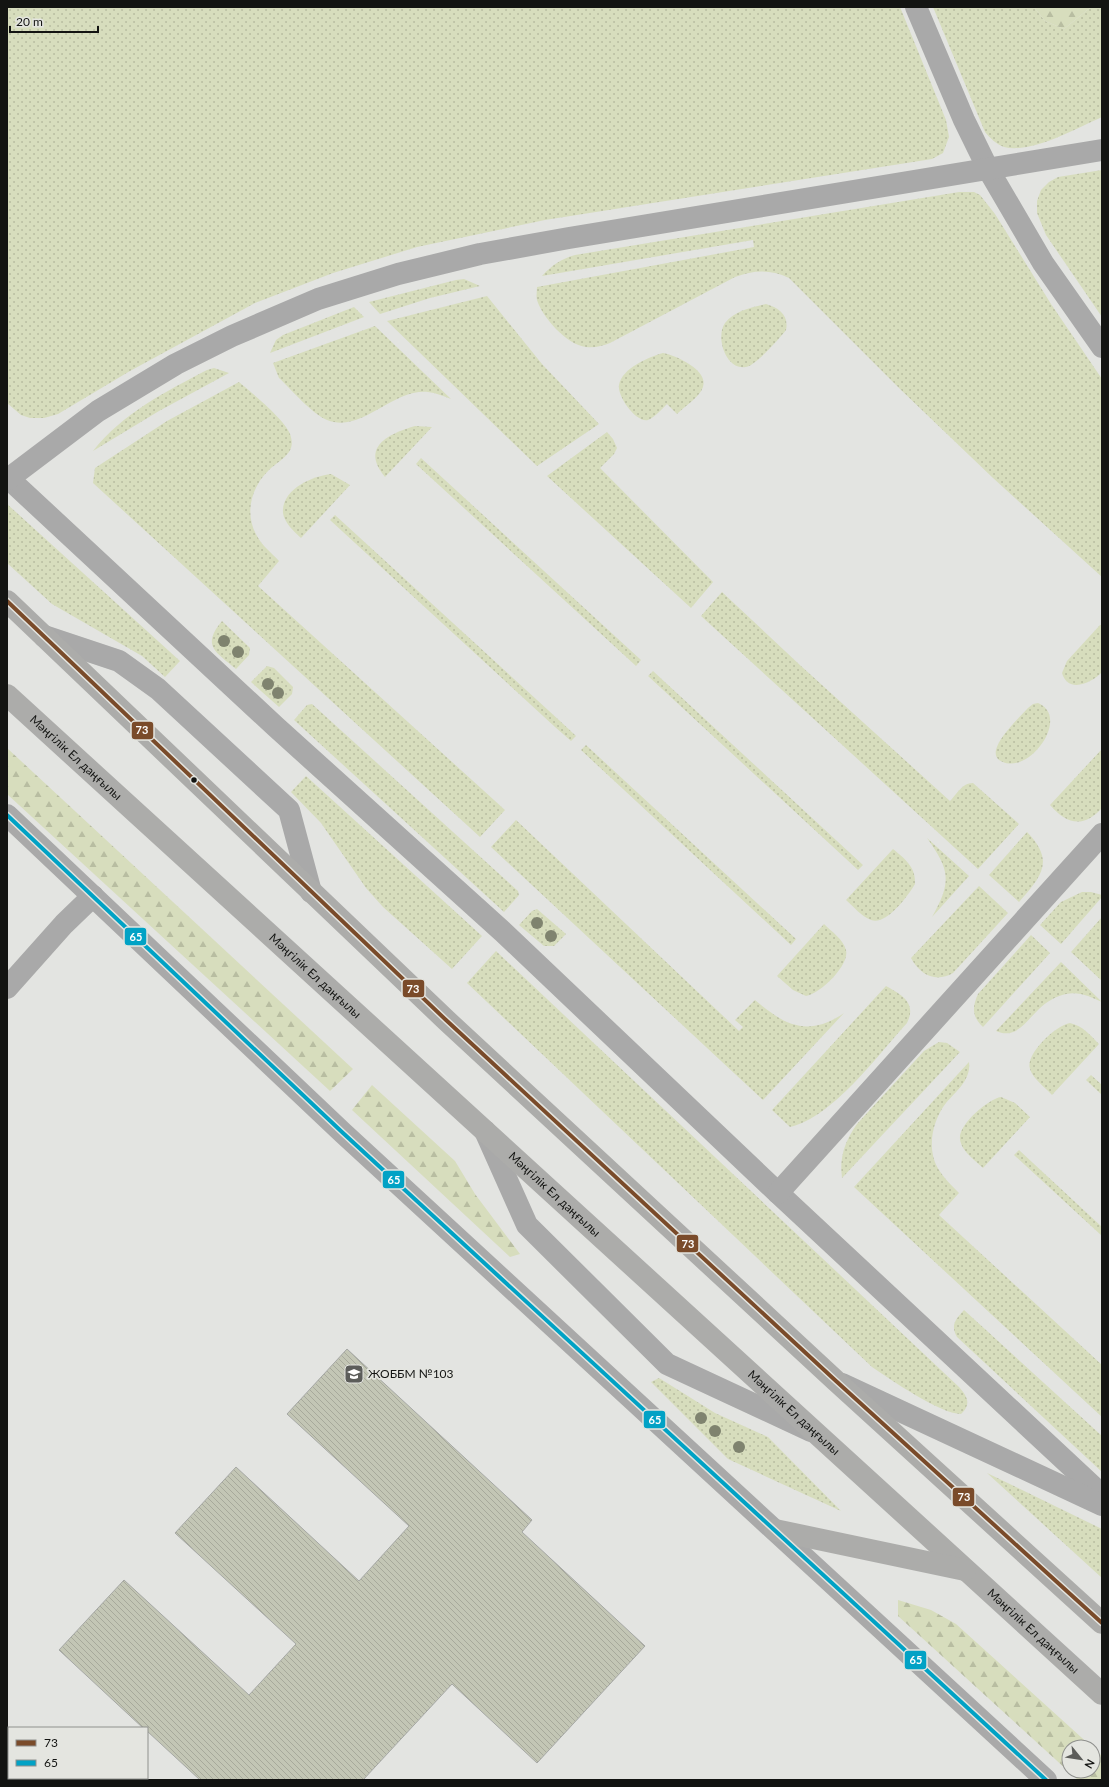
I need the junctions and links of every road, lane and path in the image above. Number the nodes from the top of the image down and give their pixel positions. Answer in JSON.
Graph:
{"nodes":[{"id":1,"x":916,"y":7,"type":"edge"},
{"id":2,"x":1102,"y":150,"type":"edge"},
{"id":3,"x":988,"y":169,"type":"junction"},
{"id":4,"x":1102,"y":347,"type":"edge"},
{"id":5,"x":8,"y":478,"type":"edge"},
{"id":6,"x":7,"y":601,"type":"edge"},
{"id":7,"x":44,"y":636,"type":"junction"},
{"id":8,"x":7,"y":696,"type":"edge"},
{"id":9,"x":7,"y":815,"type":"edge"},
{"id":10,"x":1102,"y":834,"type":"edge"},
{"id":11,"x":311,"y":892,"type":"junction"},
{"id":12,"x":93,"y":896,"type":"junction"},
{"id":13,"x":7,"y":988,"type":"edge"},
{"id":14,"x":485,"y":1131,"type":"junction"},
{"id":15,"x":778,"y":1193,"type":"junction"},
{"id":16,"x":836,"y":1381,"type":"junction"},
{"id":17,"x":816,"y":1433,"type":"junction"},
{"id":18,"x":1102,"y":1495,"type":"edge"},
{"id":19,"x":1102,"y":1505,"type":"edge"},
{"id":20,"x":775,"y":1530,"type":"junction"},
{"id":21,"x":966,"y":1570,"type":"junction"},
{"id":22,"x":1102,"y":1623,"type":"edge"},
{"id":23,"x":1102,"y":1694,"type":"edge"},
{"id":24,"x":1046,"y":1780,"type":"edge"}],
"edges":[{"from":1,"to":3,"type":"street"},
{"from":2,"to":3,"type":"street"},
{"from":3,"to":4,"type":"street"},
{"from":3,"to":5,"type":"street"},
{"from":5,"to":15,"type":"street"},
{"from":6,"to":7,"type":"main road"},
{"from":7,"to":11,"type":"main road"},
{"from":7,"to":11,"type":"street"},
{"from":8,"to":14,"type":"main road","name":"Мәңгілік Ел даңғылы"},
{"from":9,"to":12,"type":"street"},
{"from":10,"to":15,"type":"street"},
{"from":11,"to":16,"type":"main road"},
{"from":12,"to":13,"type":"street"},
{"from":12,"to":20,"type":"street"},
{"from":14,"to":17,"type":"main road","name":"Мәңгілік Ел даңғылы"},
{"from":14,"to":17,"type":"street"},
{"from":15,"to":18,"type":"street"},
{"from":16,"to":19,"type":"street"},
{"from":16,"to":22,"type":"main road"},
{"from":17,"to":21,"type":"main road","name":"Мәңгілік Ел даңғылы"},
{"from":20,"to":21,"type":"main road"},
{"from":20,"to":24,"type":"street"},
{"from":21,"to":23,"type":"main road","name":"Мәңгілік Ел даңғылы"}]}
